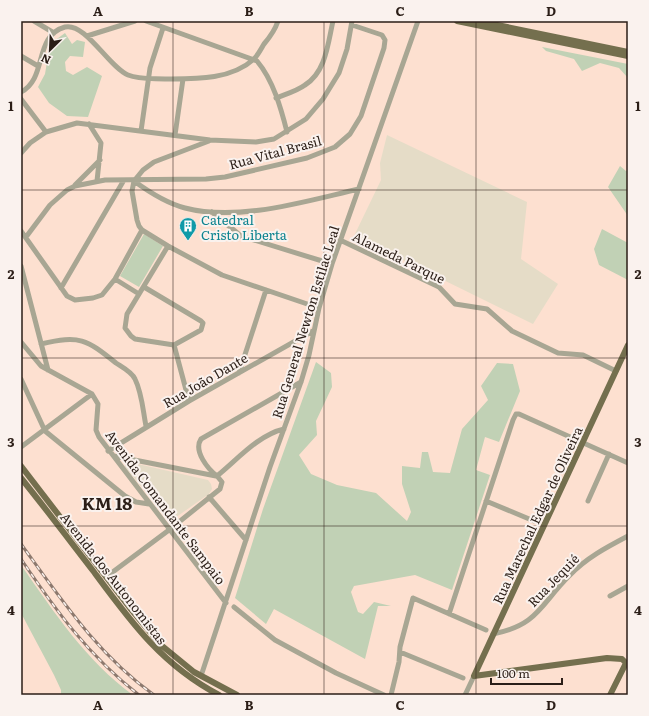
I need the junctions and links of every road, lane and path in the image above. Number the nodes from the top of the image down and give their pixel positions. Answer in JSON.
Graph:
{"nodes":[{"id":1,"x":34,"y":21,"type":"edge"},
{"id":2,"x":135,"y":21,"type":"edge"},
{"id":3,"x":146,"y":21,"type":"edge"},
{"id":4,"x":278,"y":21,"type":"edge"},
{"id":5,"x":333,"y":21,"type":"edge"},
{"id":6,"x":418,"y":21,"type":"edge"},
{"id":7,"x":457,"y":21,"type":"edge"},
{"id":8,"x":478,"y":21,"type":"edge"},
{"id":9,"x":352,"y":23,"type":"edge"},
{"id":10,"x":163,"y":28,"type":"junction"},
{"id":11,"x":54,"y":33,"type":"junction"},
{"id":12,"x":87,"y":36,"type":"junction"},
{"id":13,"x":628,"y":52,"type":"edge"},
{"id":14,"x":21,"y":56,"type":"edge"},
{"id":15,"x":628,"y":56,"type":"edge"},
{"id":16,"x":254,"y":58,"type":"junction"},
{"id":17,"x":38,"y":66,"type":"junction"},
{"id":18,"x":148,"y":78,"type":"junction"},
{"id":19,"x":183,"y":79,"type":"junction"},
{"id":20,"x":21,"y":92,"type":"edge"},
{"id":21,"x":276,"y":98,"type":"junction"},
{"id":22,"x":21,"y":99,"type":"edge"},
{"id":23,"x":23,"y":106,"type":"edge"},
{"id":24,"x":89,"y":124,"type":"junction"},
{"id":25,"x":141,"y":131,"type":"junction"},
{"id":26,"x":46,"y":132,"type":"junction"},
{"id":27,"x":287,"y":132,"type":"junction"},
{"id":28,"x":175,"y":135,"type":"junction"},
{"id":29,"x":210,"y":140,"type":"junction"},
{"id":30,"x":21,"y":153,"type":"edge"},
{"id":31,"x":100,"y":160,"type":"junction"},
{"id":32,"x":124,"y":180,"type":"junction"},
{"id":33,"x":97,"y":181,"type":"junction"},
{"id":34,"x":134,"y":181,"type":"junction"},
{"id":35,"x":75,"y":186,"type":"junction"},
{"id":36,"x":359,"y":189,"type":"junction"},
{"id":37,"x":212,"y":212,"type":"junction"},
{"id":38,"x":142,"y":230,"type":"junction"},
{"id":39,"x":21,"y":231,"type":"edge"},
{"id":40,"x":26,"y":237,"type":"junction"},
{"id":41,"x":340,"y":240,"type":"junction"},
{"id":42,"x":168,"y":246,"type":"junction"},
{"id":43,"x":332,"y":264,"type":"junction"},
{"id":44,"x":21,"y":266,"type":"edge"},
{"id":45,"x":115,"y":279,"type":"junction"},
{"id":46,"x":144,"y":287,"type":"junction"},
{"id":47,"x":62,"y":288,"type":"junction"},
{"id":48,"x":266,"y":290,"type":"junction"},
{"id":49,"x":139,"y":294,"type":"junction"},
{"id":50,"x":319,"y":308,"type":"junction"},
{"id":51,"x":313,"y":331,"type":"junction"},
{"id":52,"x":21,"y":342,"type":"edge"},
{"id":53,"x":41,"y":344,"type":"junction"},
{"id":54,"x":174,"y":345,"type":"junction"},
{"id":55,"x":628,"y":345,"type":"edge"},
{"id":56,"x":48,"y":370,"type":"junction"},
{"id":57,"x":616,"y":371,"type":"junction"},
{"id":58,"x":239,"y":373,"type":"junction"},
{"id":59,"x":21,"y":379,"type":"edge"},
{"id":60,"x":301,"y":382,"type":"junction"},
{"id":61,"x":92,"y":394,"type":"junction"},
{"id":62,"x":189,"y":401,"type":"junction"},
{"id":63,"x":146,"y":426,"type":"junction"},
{"id":64,"x":284,"y":429,"type":"junction"},
{"id":65,"x":45,"y":431,"type":"junction"},
{"id":66,"x":583,"y":443,"type":"junction"},
{"id":67,"x":21,"y":447,"type":"edge"},
{"id":68,"x":108,"y":451,"type":"junction"},
{"id":69,"x":610,"y":454,"type":"junction"},
{"id":70,"x":114,"y":456,"type":"junction"},
{"id":71,"x":628,"y":463,"type":"edge"},
{"id":72,"x":21,"y":466,"type":"edge"},
{"id":73,"x":217,"y":476,"type":"junction"},
{"id":74,"x":21,"y":478,"type":"edge"},
{"id":75,"x":209,"y":497,"type":"junction"},
{"id":76,"x":486,"y":501,"type":"junction"},
{"id":77,"x":588,"y":502,"type":"dead end"},
{"id":78,"x":148,"y":504,"type":"junction"},
{"id":79,"x":534,"y":521,"type":"dead end"},
{"id":80,"x":169,"y":530,"type":"junction"},
{"id":81,"x":628,"y":536,"type":"edge"},
{"id":82,"x":246,"y":540,"type":"junction"},
{"id":83,"x":95,"y":574,"type":"junction"},
{"id":84,"x":106,"y":576,"type":"junction"},
{"id":85,"x":628,"y":586,"type":"edge"},
{"id":86,"x":610,"y":596,"type":"dead end"},
{"id":87,"x":226,"y":603,"type":"junction"},
{"id":88,"x":234,"y":607,"type":"dead end"},
{"id":89,"x":449,"y":614,"type":"junction"},
{"id":90,"x":486,"y":630,"type":"dead end"},
{"id":91,"x":493,"y":634,"type":"junction"},
{"id":92,"x":400,"y":652,"type":"junction"},
{"id":93,"x":627,"y":662,"type":"edge"},
{"id":94,"x":200,"y":676,"type":"junction"},
{"id":95,"x":474,"y":676,"type":"junction"},
{"id":96,"x":463,"y":678,"type":"dead end"},
{"id":97,"x":219,"y":695,"type":"edge"},
{"id":98,"x":237,"y":695,"type":"edge"},
{"id":99,"x":384,"y":695,"type":"edge"},
{"id":100,"x":391,"y":695,"type":"edge"},
{"id":101,"x":465,"y":695,"type":"edge"},
{"id":102,"x":610,"y":695,"type":"edge"}],
"edges":[{"from":1,"to":11,"type":"street"},
{"from":2,"to":12,"type":"street"},
{"from":3,"to":10,"type":"street"},
{"from":4,"to":16,"type":"street"},
{"from":5,"to":21,"type":"street"},
{"from":6,"to":36,"type":"street","name":"Rua General Newton Estilac Leal"},
{"from":7,"to":15,"type":"main road"},
{"from":8,"to":13,"type":"main road"},
{"from":9,"to":27,"type":"street"},
{"from":9,"to":34,"type":"street","name":"Rua Vital Brasil"},
{"from":10,"to":16,"type":"street"},
{"from":10,"to":18,"type":"street"},
{"from":11,"to":12,"type":"street"},
{"from":11,"to":17,"type":"street"},
{"from":12,"to":18,"type":"street"},
{"from":14,"to":17,"type":"street"},
{"from":16,"to":19,"type":"street"},
{"from":16,"to":21,"type":"street"},
{"from":17,"to":20,"type":"street"},
{"from":18,"to":19,"type":"street"},
{"from":18,"to":25,"type":"street"},
{"from":19,"to":28,"type":"street"},
{"from":21,"to":27,"type":"street"},
{"from":22,"to":23,"type":"street"},
{"from":23,"to":26,"type":"street"},
{"from":24,"to":25,"type":"street"},
{"from":24,"to":26,"type":"street"},
{"from":24,"to":31,"type":"street"},
{"from":25,"to":28,"type":"street"},
{"from":26,"to":30,"type":"street"},
{"from":27,"to":29,"type":"street"},
{"from":28,"to":29,"type":"street"},
{"from":29,"to":34,"type":"street"},
{"from":31,"to":33,"type":"street"},
{"from":31,"to":35,"type":"street"},
{"from":32,"to":33,"type":"street"},
{"from":32,"to":34,"type":"street"},
{"from":32,"to":47,"type":"street"},
{"from":33,"to":35,"type":"street"},
{"from":34,"to":37,"type":"street"},
{"from":34,"to":38,"type":"street"},
{"from":35,"to":40,"type":"street"},
{"from":36,"to":37,"type":"street"},
{"from":36,"to":41,"type":"street","name":"Rua General Newton Estilac Leal"},
{"from":37,"to":43,"type":"street"},
{"from":38,"to":42,"type":"street"},
{"from":38,"to":45,"type":"street"},
{"from":39,"to":40,"type":"street"},
{"from":40,"to":47,"type":"street"},
{"from":41,"to":43,"type":"street","name":"Rua General Newton Estilac Leal"},
{"from":41,"to":57,"type":"street","name":"Alameda Parque"},
{"from":42,"to":46,"type":"street"},
{"from":42,"to":48,"type":"street"},
{"from":43,"to":50,"type":"street","name":"Rua General Newton Estilac Leal"},
{"from":44,"to":53,"type":"street"},
{"from":45,"to":47,"type":"street"},
{"from":45,"to":49,"type":"street"},
{"from":46,"to":49,"type":"street"},
{"from":46,"to":54,"type":"street"},
{"from":48,"to":50,"type":"street"},
{"from":48,"to":58,"type":"street"},
{"from":49,"to":54,"type":"street"},
{"from":50,"to":51,"type":"street","name":"Rua General Newton Estilac Leal"},
{"from":51,"to":58,"type":"street","name":"Rua João Dante"},
{"from":51,"to":60,"type":"street","name":"Rua General Newton Estilac Leal"},
{"from":52,"to":56,"type":"street"},
{"from":53,"to":56,"type":"street"},
{"from":53,"to":63,"type":"street"},
{"from":54,"to":62,"type":"street"},
{"from":55,"to":57,"type":"main road","name":"Rua Marechal Edgar de Oliveira"},
{"from":56,"to":61,"type":"street"},
{"from":57,"to":66,"type":"main road","name":"Rua Marechal Edgar de Oliveira"},
{"from":58,"to":62,"type":"street","name":"Rua João Dante"},
{"from":59,"to":65,"type":"street"},
{"from":60,"to":64,"type":"street","name":"Rua General Newton Estilac Leal"},
{"from":60,"to":73,"type":"street"},
{"from":61,"to":65,"type":"street"},
{"from":61,"to":68,"type":"street","name":"Avenida Comandante Sampaio"},
{"from":62,"to":63,"type":"street","name":"Rua João Dante"},
{"from":63,"to":68,"type":"street","name":"Rua João Dante"},
{"from":64,"to":73,"type":"street"},
{"from":64,"to":82,"type":"street","name":"Rua General Newton Estilac Leal"},
{"from":65,"to":67,"type":"street"},
{"from":65,"to":78,"type":"street"},
{"from":66,"to":69,"type":"street"},
{"from":66,"to":76,"type":"street"},
{"from":66,"to":91,"type":"main road","name":"Rua Marechal Edgar de Oliveira"},
{"from":68,"to":70,"type":"street","name":"Avenida Comandante Sampaio"},
{"from":69,"to":71,"type":"street"},
{"from":69,"to":77,"type":"street"},
{"from":70,"to":73,"type":"street"},
{"from":70,"to":78,"type":"street","name":"Avenida Comandante Sampaio"},
{"from":72,"to":84,"type":"main road","name":"Avenida dos Autonomistas"},
{"from":73,"to":75,"type":"street"},
{"from":74,"to":83,"type":"main road","name":"Avenida dos Autonomistas"},
{"from":75,"to":80,"type":"street"},
{"from":75,"to":82,"type":"street"},
{"from":76,"to":79,"type":"street"},
{"from":76,"to":89,"type":"street"},
{"from":78,"to":80,"type":"street","name":"Avenida Comandante Sampaio"},
{"from":80,"to":84,"type":"street"},
{"from":80,"to":87,"type":"street","name":"Avenida Comandante Sampaio"},
{"from":81,"to":91,"type":"street","name":"Rua Jequié"},
{"from":82,"to":87,"type":"street","name":"Rua General Newton Estilac Leal"},
{"from":83,"to":84,"type":"main road"},
{"from":83,"to":97,"type":"main road","name":"Avenida dos Autonomistas"},
{"from":84,"to":94,"type":"main road","name":"Avenida dos Autonomistas"},
{"from":85,"to":86,"type":"street"},
{"from":87,"to":94,"type":"street","name":"Rua General Newton Estilac Leal"},
{"from":88,"to":99,"type":"street"},
{"from":89,"to":90,"type":"street"},
{"from":89,"to":92,"type":"street"},
{"from":91,"to":95,"type":"main road","name":"Rua Marechal Edgar de Oliveira"},
{"from":92,"to":96,"type":"street"},
{"from":92,"to":100,"type":"street"},
{"from":93,"to":95,"type":"main road"},
{"from":93,"to":102,"type":"main road"},
{"from":94,"to":98,"type":"main road","name":"Avenida dos Autonomistas"},
{"from":95,"to":101,"type":"street","name":"Rua Marechal Edgar de Oliveira"}]}
